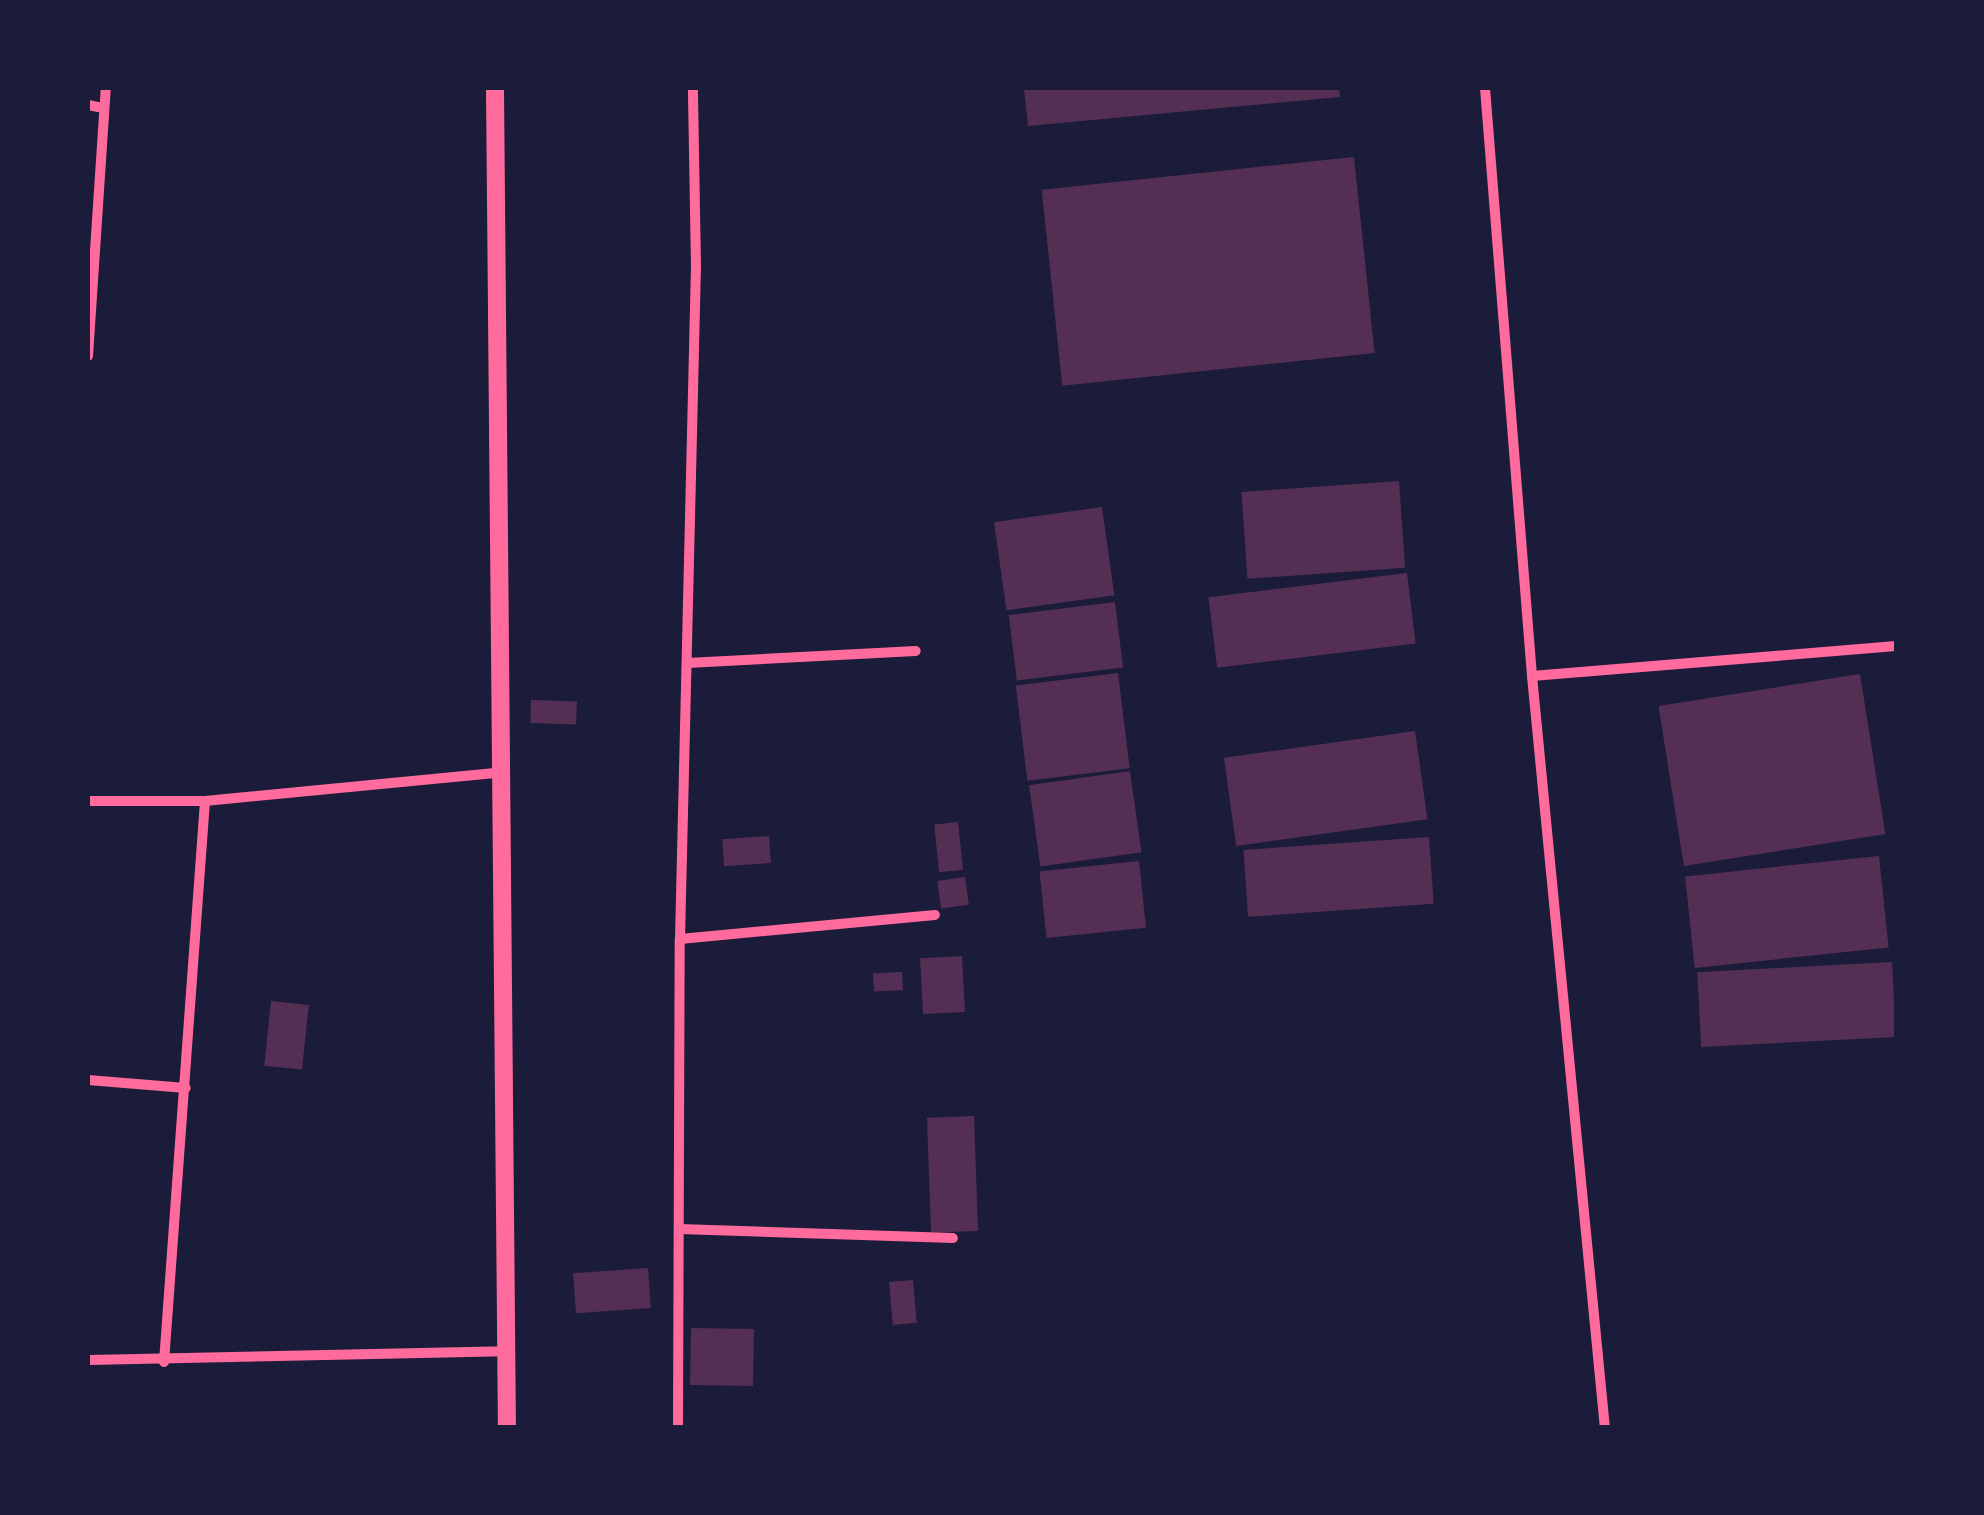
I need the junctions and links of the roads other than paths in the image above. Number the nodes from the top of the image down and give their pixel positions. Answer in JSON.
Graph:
{"nodes":[{"id":1,"x":106,"y":88,"type":"edge"},
{"id":2,"x":495,"y":88,"type":"edge"},
{"id":3,"x":692,"y":88,"type":"edge"},
{"id":4,"x":1485,"y":88,"type":"edge"},
{"id":5,"x":88,"y":105,"type":"edge"},
{"id":6,"x":104,"y":108,"type":"junction"},
{"id":7,"x":91,"y":302,"type":"edge"},
{"id":8,"x":88,"y":356,"type":"edge"},
{"id":9,"x":1896,"y":646,"type":"edge"},
{"id":10,"x":916,"y":650,"type":"dead end"},
{"id":11,"x":687,"y":663,"type":"junction"},
{"id":12,"x":1532,"y":676,"type":"junction"},
{"id":13,"x":498,"y":773,"type":"junction"},
{"id":14,"x":88,"y":801,"type":"edge"},
{"id":15,"x":205,"y":801,"type":"junction"},
{"id":16,"x":935,"y":915,"type":"dead end"},
{"id":17,"x":680,"y":939,"type":"junction"},
{"id":18,"x":88,"y":1080,"type":"edge"},
{"id":19,"x":186,"y":1088,"type":"junction"},
{"id":20,"x":679,"y":1229,"type":"junction"},
{"id":21,"x":953,"y":1238,"type":"dead end"},
{"id":22,"x":505,"y":1351,"type":"junction"},
{"id":23,"x":88,"y":1360,"type":"edge"},
{"id":24,"x":164,"y":1362,"type":"junction"},
{"id":25,"x":507,"y":1428,"type":"edge"},
{"id":26,"x":678,"y":1428,"type":"edge"},
{"id":27,"x":1605,"y":1428,"type":"edge"}],
"edges":[{"from":1,"to":6,"type":"street"},
{"from":2,"to":13,"type":"street"},
{"from":3,"to":11,"type":"street"},
{"from":4,"to":12,"type":"street"},
{"from":5,"to":6,"type":"street"},
{"from":6,"to":7,"type":"street"},
{"from":7,"to":8,"type":"street"},
{"from":9,"to":12,"type":"street"},
{"from":10,"to":11,"type":"street"},
{"from":11,"to":17,"type":"street"},
{"from":12,"to":27,"type":"street"},
{"from":13,"to":15,"type":"street"},
{"from":13,"to":22,"type":"street"},
{"from":14,"to":15,"type":"street"},
{"from":15,"to":19,"type":"street"},
{"from":16,"to":17,"type":"street"},
{"from":17,"to":20,"type":"street"},
{"from":18,"to":19,"type":"street"},
{"from":19,"to":24,"type":"street"},
{"from":20,"to":21,"type":"street"},
{"from":20,"to":26,"type":"street"},
{"from":22,"to":24,"type":"street"},
{"from":22,"to":25,"type":"street"},
{"from":23,"to":24,"type":"street"}]}
